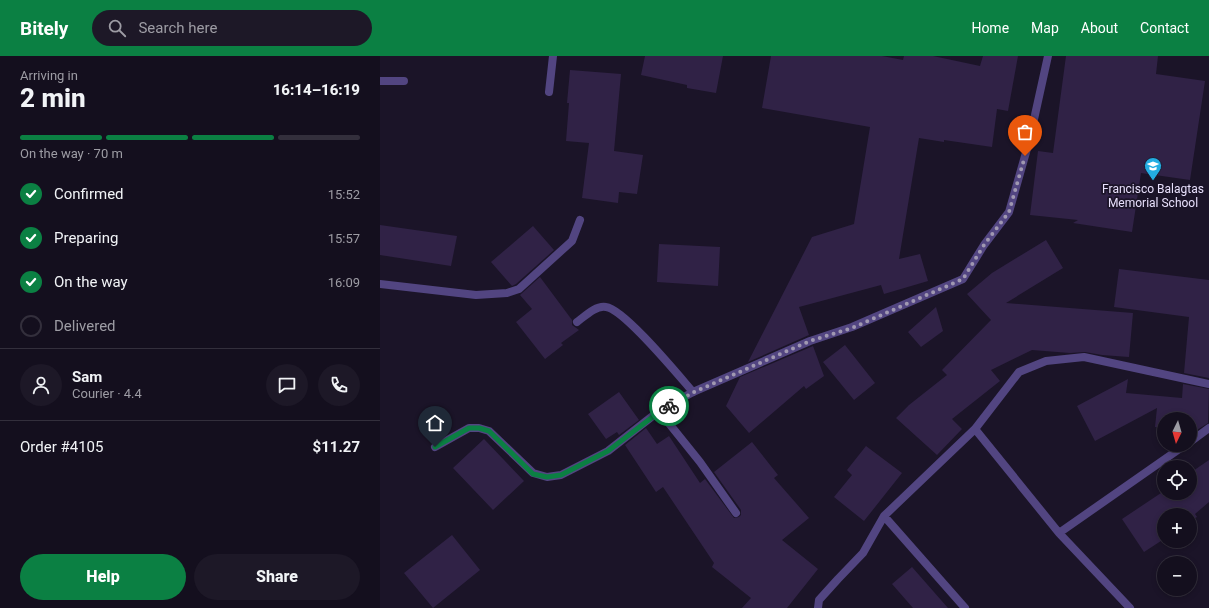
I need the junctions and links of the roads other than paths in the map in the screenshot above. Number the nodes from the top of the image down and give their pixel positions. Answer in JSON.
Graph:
{"nodes":[{"id":1,"x":553,"y":56,"type":"edge"},
{"id":2,"x":1048,"y":56,"type":"edge"},
{"id":3,"x":380,"y":80,"type":"edge"},
{"id":4,"x":404,"y":81,"type":"dead end"},
{"id":5,"x":549,"y":92,"type":"dead end"},
{"id":6,"x":580,"y":220,"type":"dead end"},
{"id":7,"x":380,"y":284,"type":"edge"},
{"id":8,"x":577,"y":322,"type":"dead end"},
{"id":9,"x":1209,"y":384,"type":"edge"},
{"id":10,"x":694,"y":392,"type":"junction"},
{"id":11,"x":659,"y":412,"type":"junction"},
{"id":12,"x":1209,"y":428,"type":"edge"},
{"id":13,"x":975,"y":429,"type":"junction"},
{"id":14,"x":1197,"y":437,"type":"edge"},
{"id":15,"x":435,"y":447,"type":"dead end"},
{"id":16,"x":1175,"y":452,"type":"edge"},
{"id":17,"x":736,"y":514,"type":"dead end"},
{"id":18,"x":884,"y":516,"type":"junction"},
{"id":19,"x":1059,"y":533,"type":"junction"},
{"id":20,"x":818,"y":608,"type":"edge"},
{"id":21,"x":965,"y":608,"type":"edge"},
{"id":22,"x":1130,"y":608,"type":"edge"}],
"edges":[{"from":1,"to":5,"type":"street"},
{"from":2,"to":10,"type":"street"},
{"from":3,"to":4,"type":"street"},
{"from":6,"to":7,"type":"street"},
{"from":8,"to":10,"type":"street"},
{"from":9,"to":13,"type":"street"},
{"from":10,"to":11,"type":"street"},
{"from":11,"to":15,"type":"street"},
{"from":11,"to":17,"type":"street"},
{"from":12,"to":14,"type":"street"},
{"from":13,"to":18,"type":"street"},
{"from":13,"to":19,"type":"street"},
{"from":16,"to":19,"type":"street"},
{"from":18,"to":20,"type":"street"},
{"from":18,"to":21,"type":"street"},
{"from":19,"to":22,"type":"street"}]}
